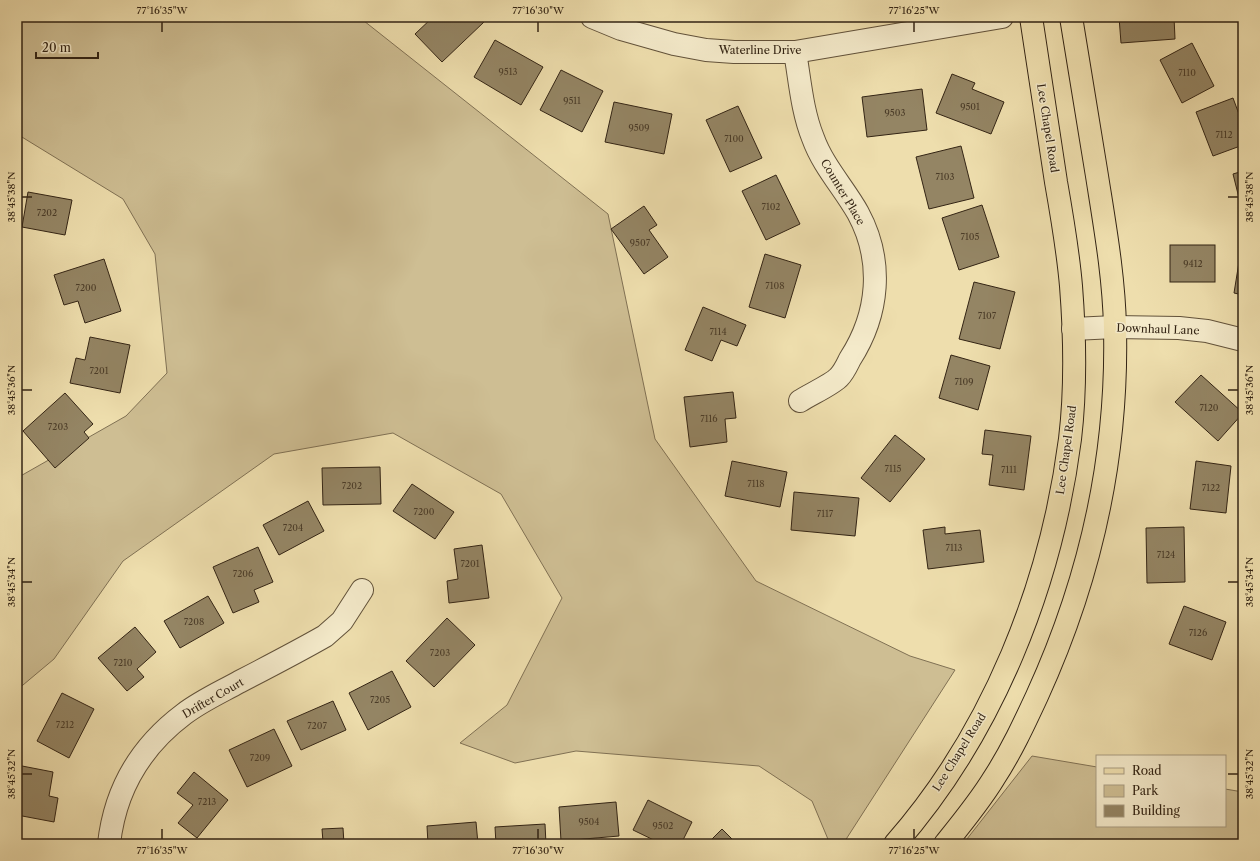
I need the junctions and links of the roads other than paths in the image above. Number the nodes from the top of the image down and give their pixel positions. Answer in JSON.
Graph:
{"nodes":[{"id":1,"x":592,"y":17,"type":"edge"},
{"id":2,"x":1002,"y":17,"type":"edge"},
{"id":3,"x":1031,"y":17,"type":"edge"},
{"id":4,"x":1071,"y":17,"type":"edge"},
{"id":5,"x":795,"y":52,"type":"junction"},
{"id":6,"x":1115,"y":327,"type":"junction"},
{"id":7,"x":1073,"y":329,"type":"junction"},
{"id":8,"x":1243,"y":340,"type":"edge"},
{"id":9,"x":800,"y":401,"type":"dead end"},
{"id":10,"x":362,"y":590,"type":"dead end"},
{"id":11,"x":109,"y":844,"type":"edge"},
{"id":12,"x":895,"y":844,"type":"edge"},
{"id":13,"x":945,"y":844,"type":"edge"}],
"edges":[{"from":1,"to":5,"type":"street","name":"Waterline Drive"},
{"from":2,"to":5,"type":"street","name":"Waterline Drive"},
{"from":3,"to":7,"type":"main road","name":"Lee Chapel Road"},
{"from":4,"to":6,"type":"main road"},
{"from":5,"to":9,"type":"street","name":"Counter Place"},
{"from":6,"to":7,"type":"street","name":"Downhaul Lane"},
{"from":6,"to":8,"type":"street","name":"Downhaul Lane"},
{"from":6,"to":13,"type":"main road"},
{"from":7,"to":12,"type":"main road","name":"Lee Chapel Road"},
{"from":10,"to":11,"type":"street","name":"Drifter Court"}]}
